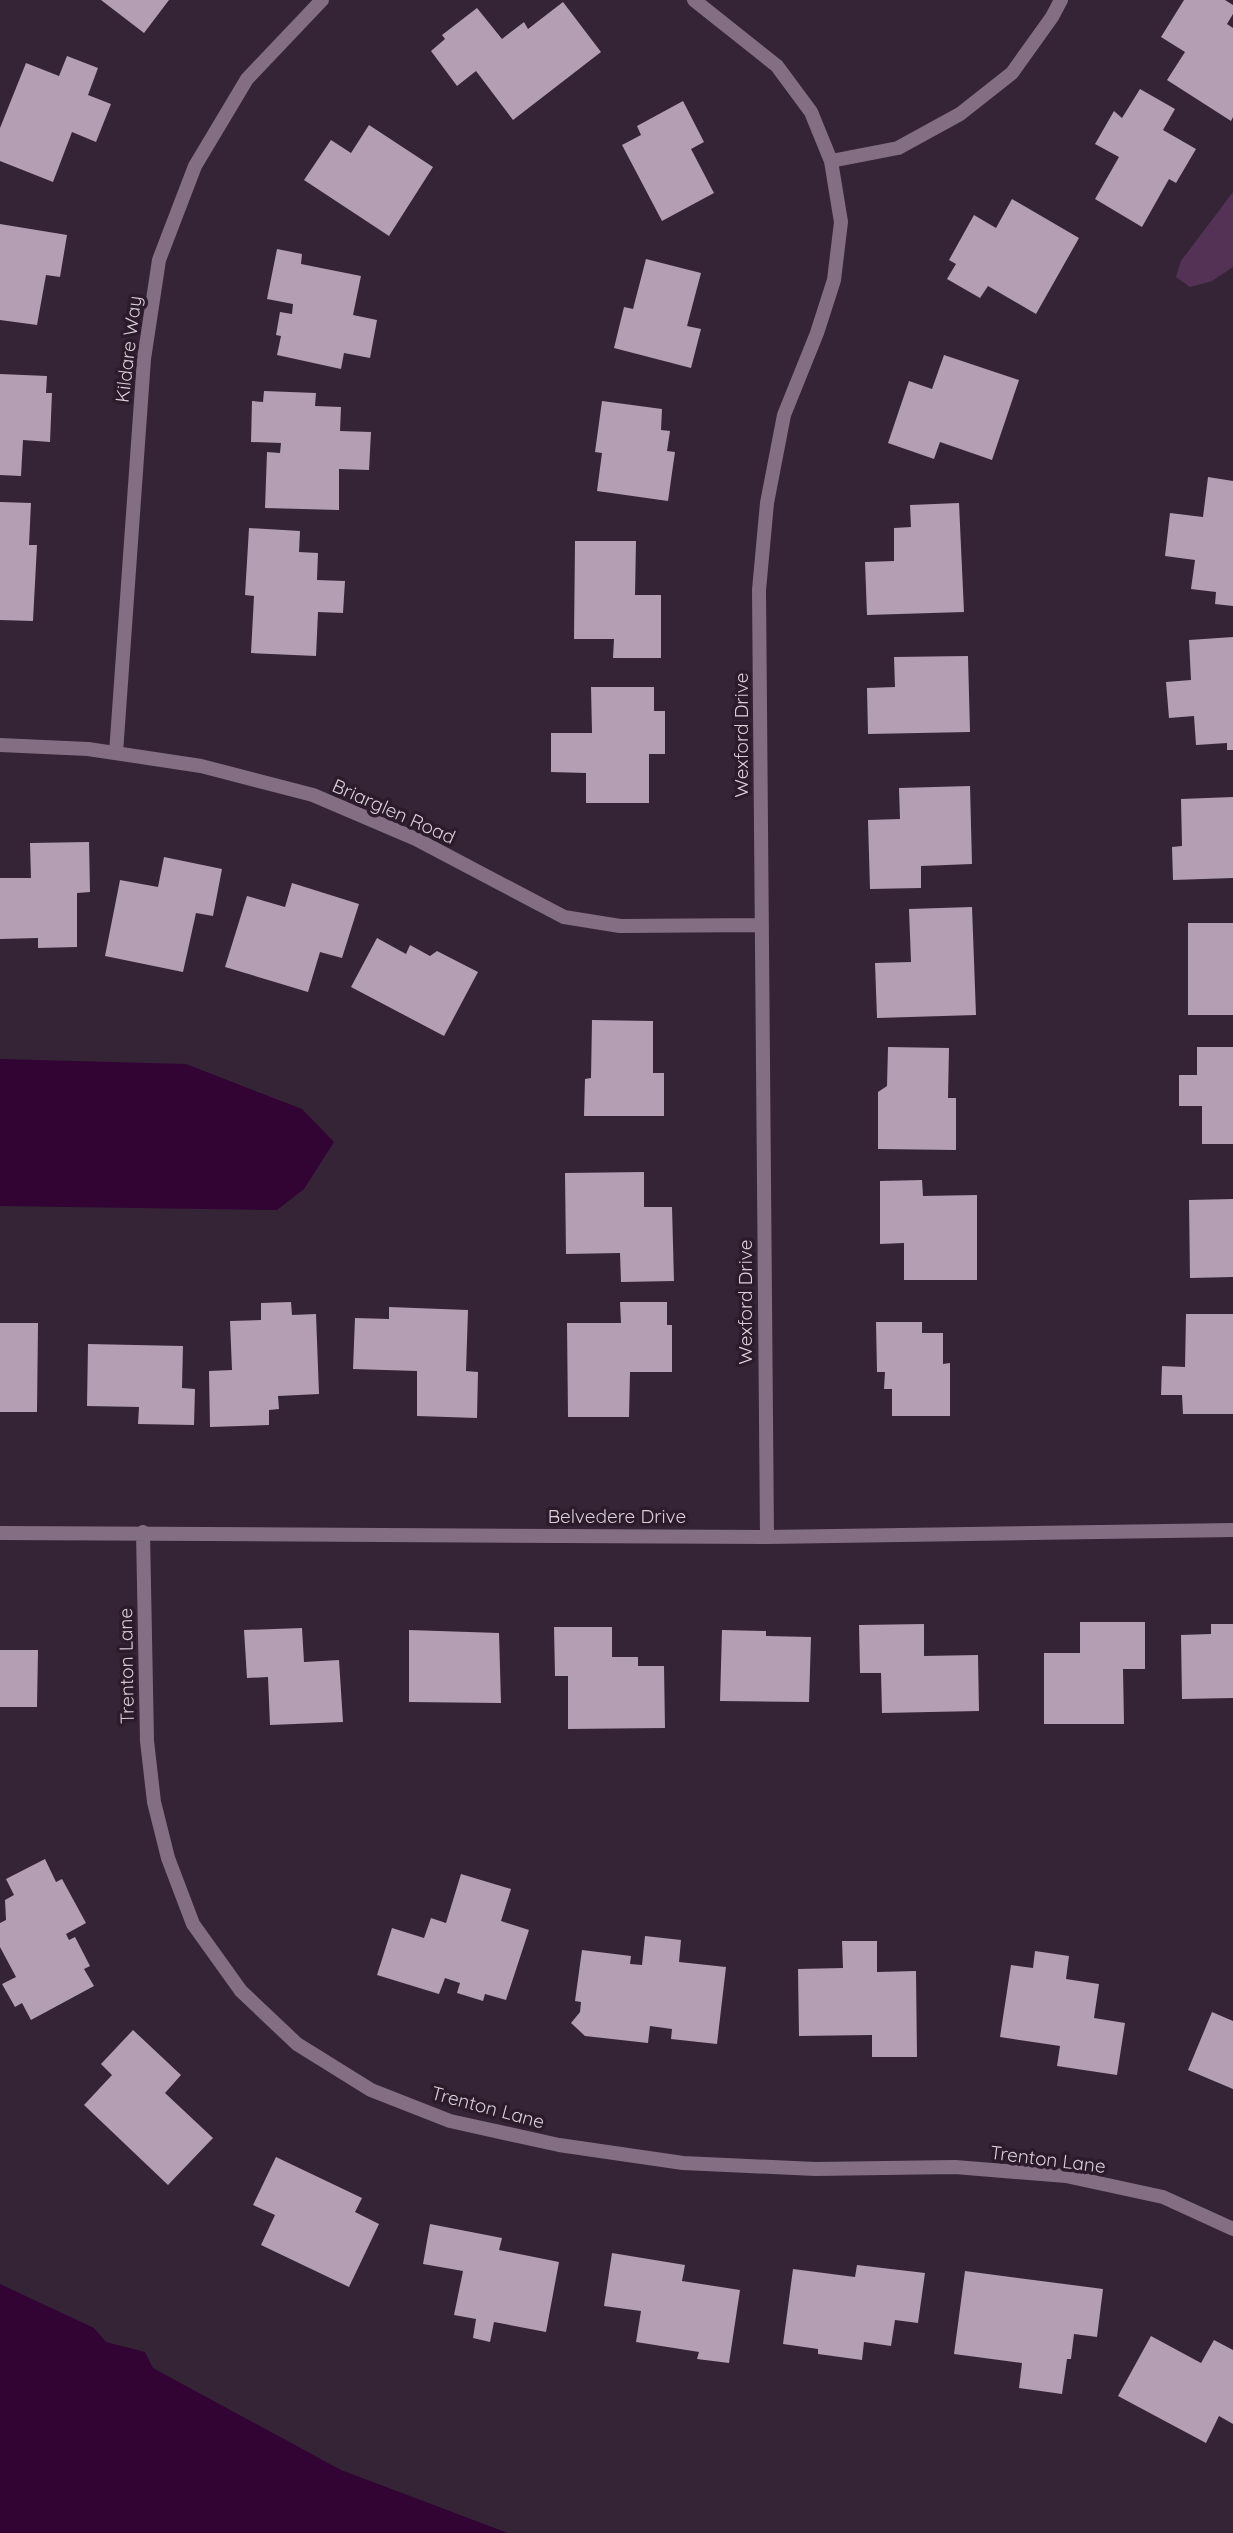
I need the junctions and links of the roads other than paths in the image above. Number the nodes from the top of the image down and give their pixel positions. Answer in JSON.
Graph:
{"nodes":[{"id":1,"x":321,"y":0,"type":"edge"},
{"id":2,"x":694,"y":0,"type":"edge"},
{"id":3,"x":1061,"y":0,"type":"edge"},
{"id":4,"x":831,"y":161,"type":"junction"},
{"id":5,"x":0,"y":745,"type":"edge"},
{"id":6,"x":116,"y":753,"type":"junction"},
{"id":7,"x":762,"y":925,"type":"junction"},
{"id":8,"x":1233,"y":1530,"type":"edge"},
{"id":9,"x":143,"y":1532,"type":"junction"},
{"id":10,"x":0,"y":1533,"type":"edge"},
{"id":11,"x":767,"y":1537,"type":"junction"},
{"id":12,"x":1233,"y":2229,"type":"edge"}],
"edges":[{"from":1,"to":6,"type":"street","name":"Kildare Way"},
{"from":2,"to":4,"type":"street","name":"Wexford Drive"},
{"from":3,"to":4,"type":"street"},
{"from":4,"to":7,"type":"street","name":"Wexford Drive"},
{"from":5,"to":6,"type":"street","name":"Briarglen Road"},
{"from":6,"to":7,"type":"street","name":"Briarglen Road"},
{"from":7,"to":11,"type":"street","name":"Wexford Drive"},
{"from":8,"to":11,"type":"street","name":"Belvedere Drive"},
{"from":9,"to":10,"type":"street","name":"Belvedere Drive"},
{"from":9,"to":11,"type":"street","name":"Belvedere Drive"},
{"from":9,"to":12,"type":"street","name":"Trenton Lane"}]}
